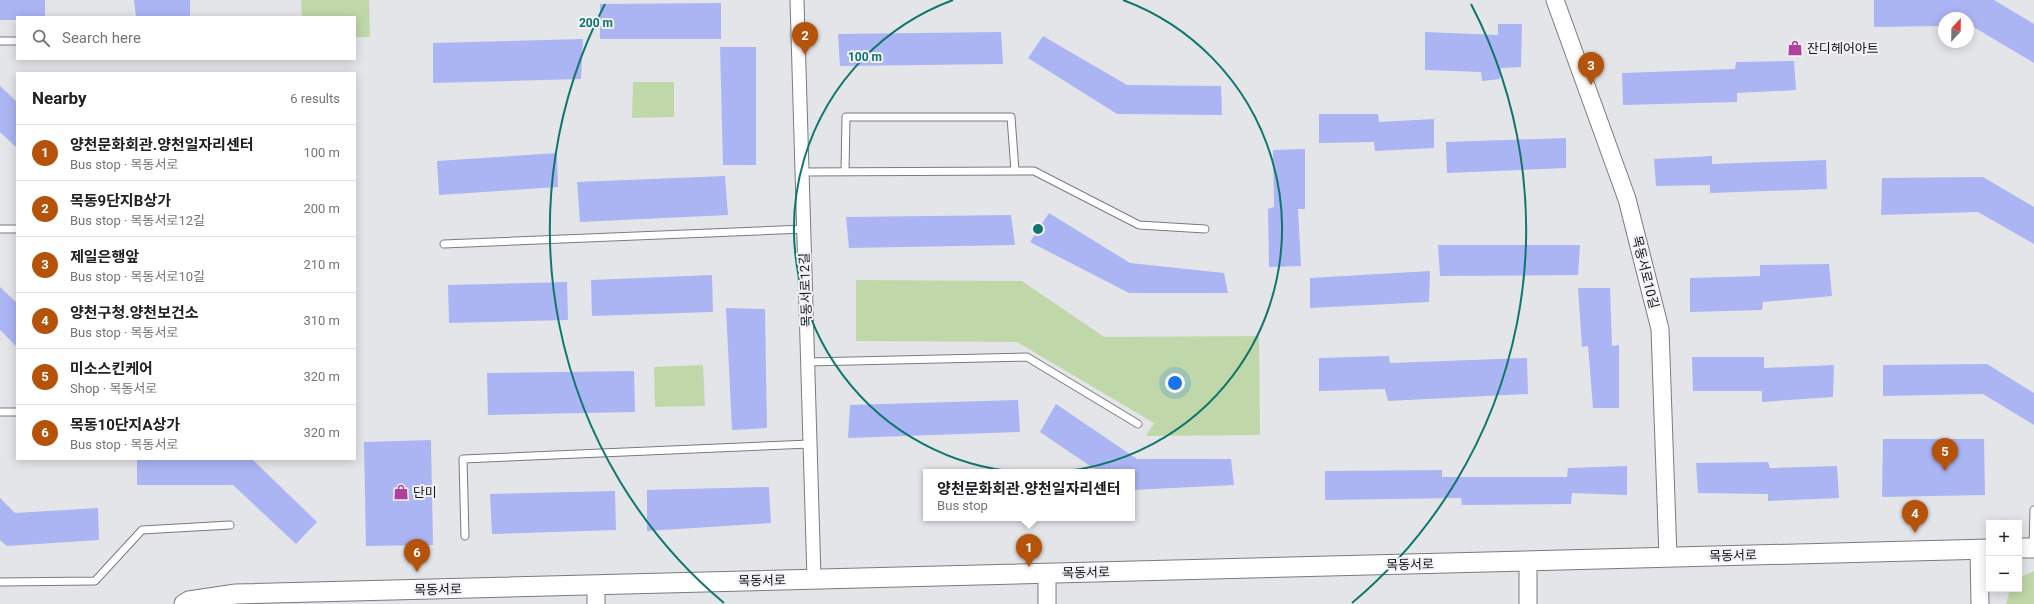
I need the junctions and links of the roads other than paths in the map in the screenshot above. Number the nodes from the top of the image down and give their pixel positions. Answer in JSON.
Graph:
{"nodes":[{"id":1,"x":797,"y":0,"type":"edge"},
{"id":2,"x":1555,"y":0,"type":"edge"},
{"id":3,"x":16,"y":41,"type":"edge"},
{"id":4,"x":0,"y":42,"type":"edge"},
{"id":5,"x":1015,"y":171,"type":"junction"},
{"id":6,"x":802,"y":172,"type":"junction"},
{"id":7,"x":845,"y":172,"type":"junction"},
{"id":8,"x":0,"y":229,"type":"edge"},
{"id":9,"x":16,"y":229,"type":"edge"},
{"id":10,"x":804,"y":229,"type":"junction"},
{"id":11,"x":1205,"y":229,"type":"dead end"},
{"id":12,"x":444,"y":244,"type":"dead end"},
{"id":13,"x":807,"y":362,"type":"junction"},
{"id":14,"x":0,"y":412,"type":"edge"},
{"id":15,"x":16,"y":412,"type":"edge"},
{"id":16,"x":1138,"y":424,"type":"dead end"},
{"id":17,"x":810,"y":444,"type":"junction"},
{"id":18,"x":2034,"y":510,"type":"edge"},
{"id":19,"x":230,"y":525,"type":"dead end"},
{"id":20,"x":465,"y":536,"type":"dead end"},
{"id":21,"x":2029,"y":548,"type":"edge"},
{"id":22,"x":1984,"y":549,"type":"edge"},
{"id":23,"x":1668,"y":557,"type":"junction"},
{"id":24,"x":1528,"y":561,"type":"junction"},
{"id":25,"x":1047,"y":573,"type":"junction"},
{"id":26,"x":814,"y":579,"type":"junction"},
{"id":27,"x":0,"y":582,"type":"edge"},
{"id":28,"x":596,"y":585,"type":"junction"},
{"id":29,"x":236,"y":599,"type":"edge"},
{"id":30,"x":184,"y":604,"type":"edge"},
{"id":31,"x":596,"y":604,"type":"edge"},
{"id":32,"x":1047,"y":604,"type":"edge"},
{"id":33,"x":1528,"y":604,"type":"edge"},
{"id":34,"x":1980,"y":604,"type":"edge"}],
"edges":[{"from":1,"to":6,"type":"street","name":"목동서로12길"},
{"from":2,"to":23,"type":"street","name":"목동서로10길"},
{"from":3,"to":4,"type":"lane"},
{"from":5,"to":7,"type":"lane"},
{"from":5,"to":7,"type":"lane"},
{"from":5,"to":11,"type":"lane"},
{"from":6,"to":7,"type":"lane"},
{"from":6,"to":10,"type":"street","name":"목동서로12길"},
{"from":8,"to":9,"type":"lane"},
{"from":10,"to":12,"type":"lane"},
{"from":10,"to":13,"type":"street","name":"목동서로12길"},
{"from":13,"to":16,"type":"lane"},
{"from":13,"to":17,"type":"street","name":"목동서로12길"},
{"from":14,"to":15,"type":"lane"},
{"from":17,"to":20,"type":"lane"},
{"from":17,"to":26,"type":"street","name":"목동서로12길"},
{"from":18,"to":21,"type":"lane"},
{"from":19,"to":27,"type":"lane"},
{"from":22,"to":23,"type":"main road","name":"목동서로"},
{"from":22,"to":34,"type":"street"},
{"from":23,"to":24,"type":"main road","name":"목동서로"},
{"from":24,"to":25,"type":"main road","name":"목동서로"},
{"from":24,"to":33,"type":"street"},
{"from":25,"to":26,"type":"main road","name":"목동서로"},
{"from":25,"to":32,"type":"street"},
{"from":26,"to":28,"type":"main road","name":"목동서로"},
{"from":28,"to":29,"type":"main road","name":"목동서로"},
{"from":28,"to":31,"type":"street"},
{"from":29,"to":30,"type":"main road","name":"목동서로"}]}
